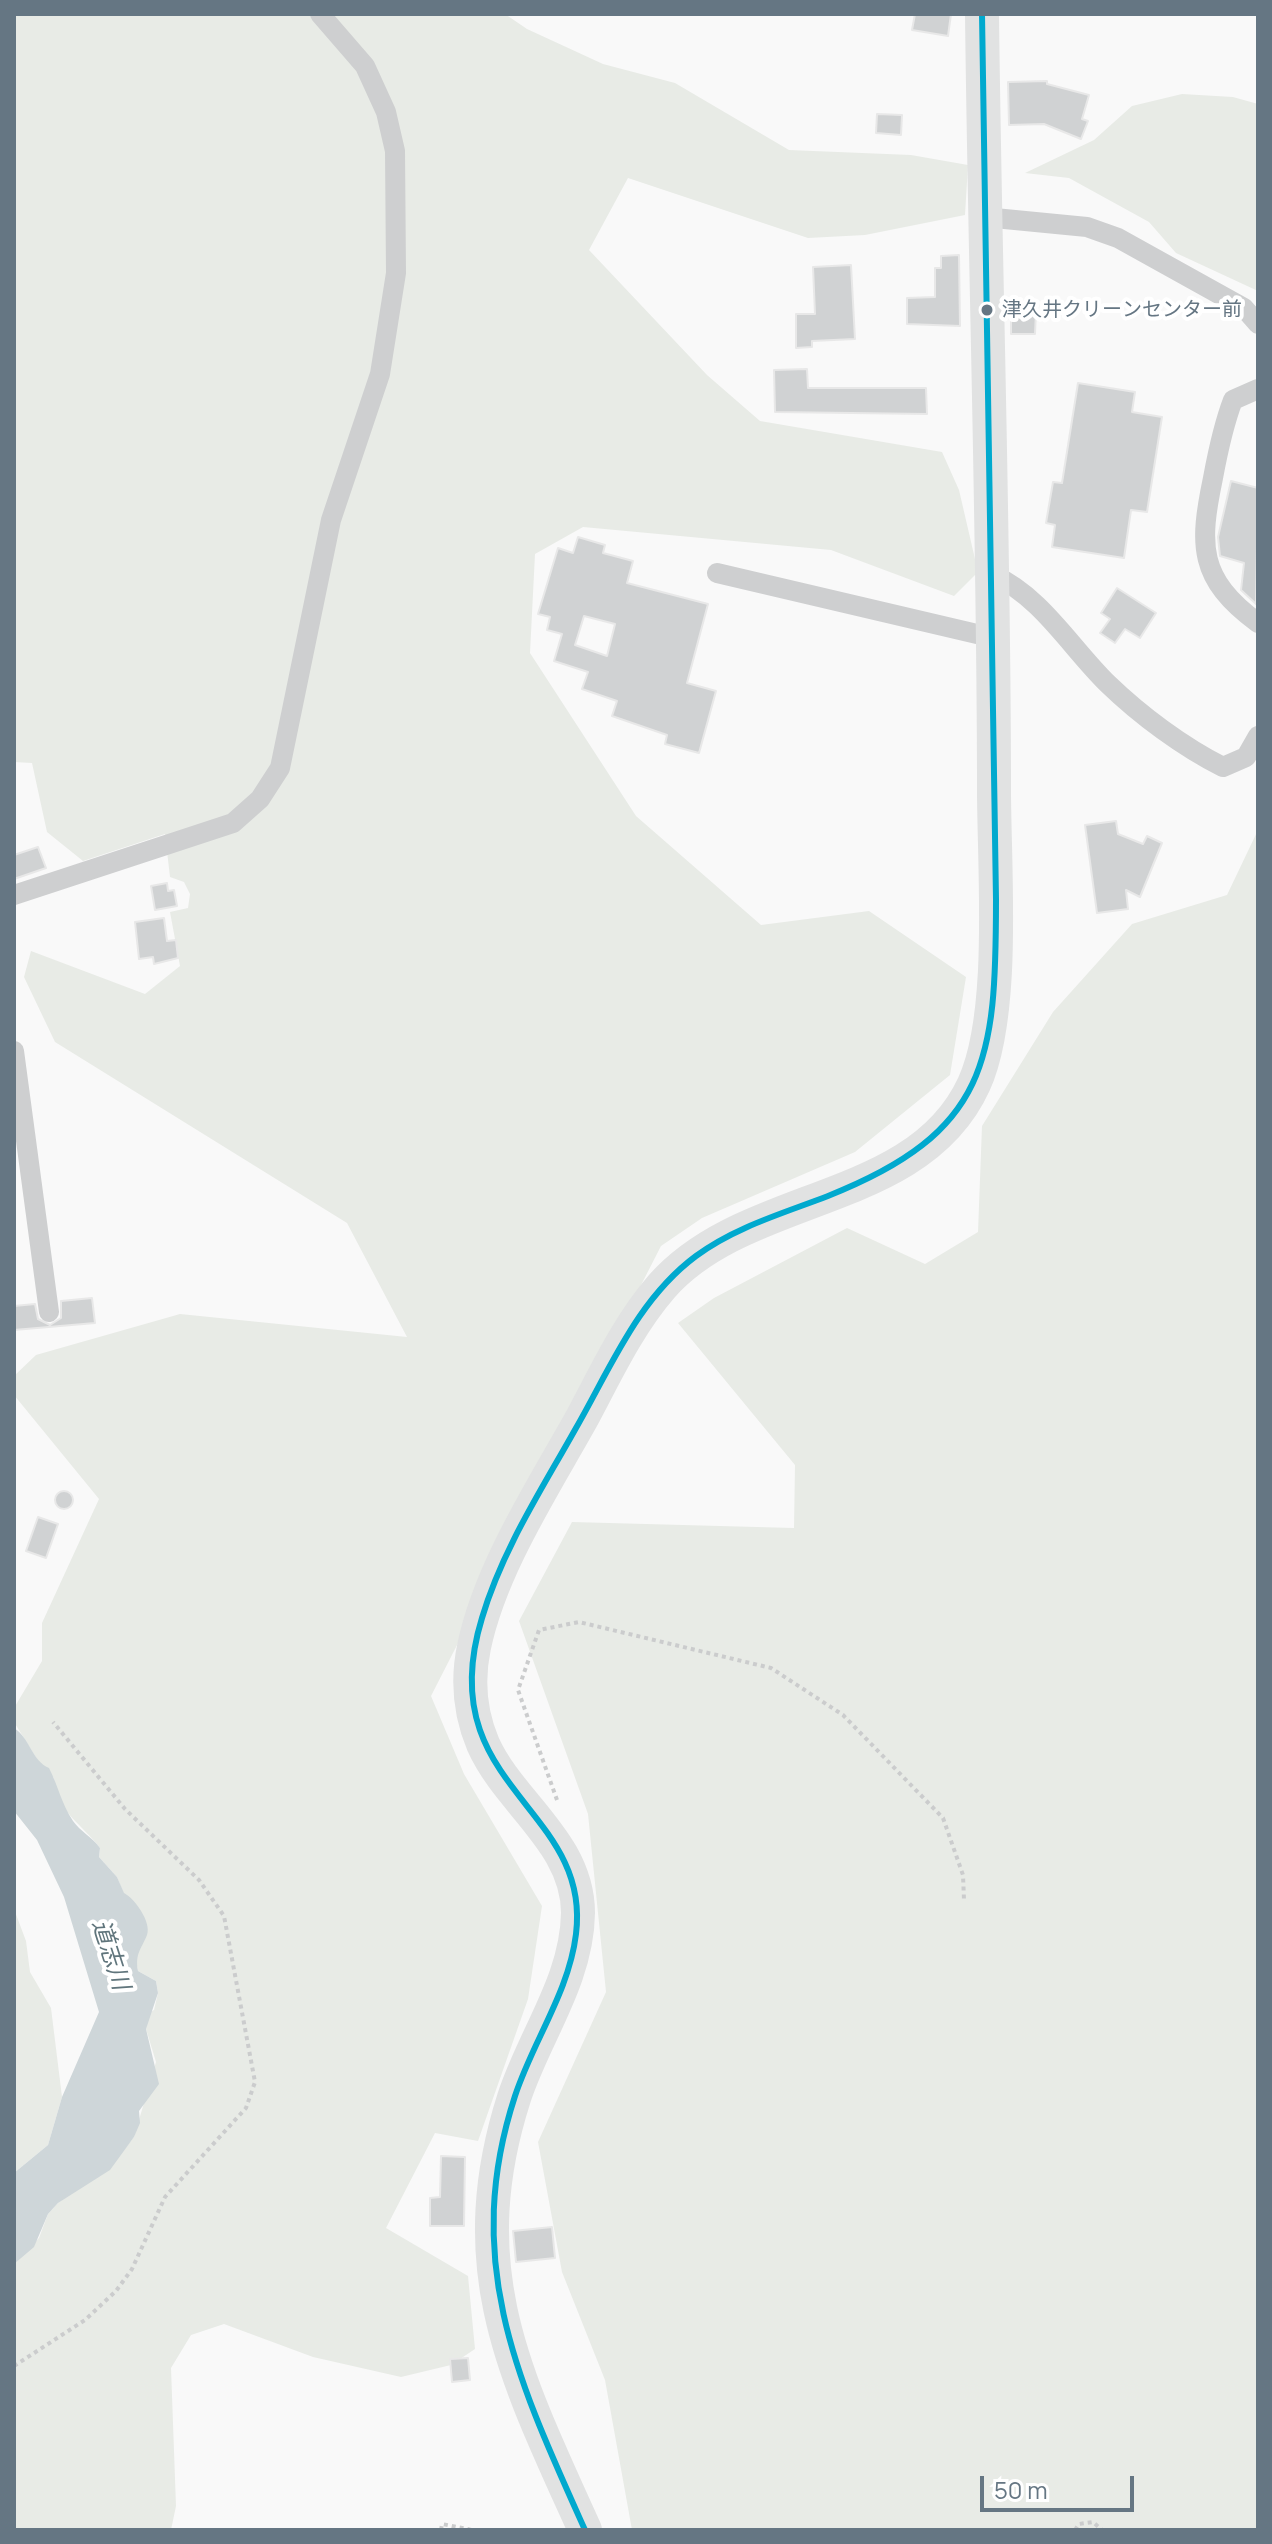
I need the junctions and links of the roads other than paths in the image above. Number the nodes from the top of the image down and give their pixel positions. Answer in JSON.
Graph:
{"nodes":[{"id":1,"x":320,"y":14,"type":"edge"},
{"id":2,"x":982,"y":14,"type":"edge"},
{"id":3,"x":984,"y":217,"type":"junction"},
{"id":4,"x":1258,"y":324,"type":"edge"},
{"id":5,"x":1258,"y":389,"type":"edge"},
{"id":6,"x":717,"y":573,"type":"dead end"},
{"id":7,"x":993,"y":575,"type":"junction"},
{"id":8,"x":1258,"y":623,"type":"edge"},
{"id":9,"x":994,"y":638,"type":"junction"},
{"id":10,"x":1258,"y":736,"type":"edge"},
{"id":11,"x":14,"y":895,"type":"edge"},
{"id":12,"x":14,"y":1051,"type":"edge"},
{"id":13,"x":49,"y":1312,"type":"dead end"},
{"id":14,"x":585,"y":2530,"type":"edge"}],
"edges":[{"from":1,"to":11,"type":"street"},
{"from":2,"to":3,"type":"highway"},
{"from":3,"to":4,"type":"street"},
{"from":3,"to":7,"type":"highway"},
{"from":5,"to":8,"type":"street"},
{"from":6,"to":9,"type":"street"},
{"from":7,"to":9,"type":"highway"},
{"from":7,"to":10,"type":"street"},
{"from":9,"to":14,"type":"highway"},
{"from":12,"to":13,"type":"street"}]}
